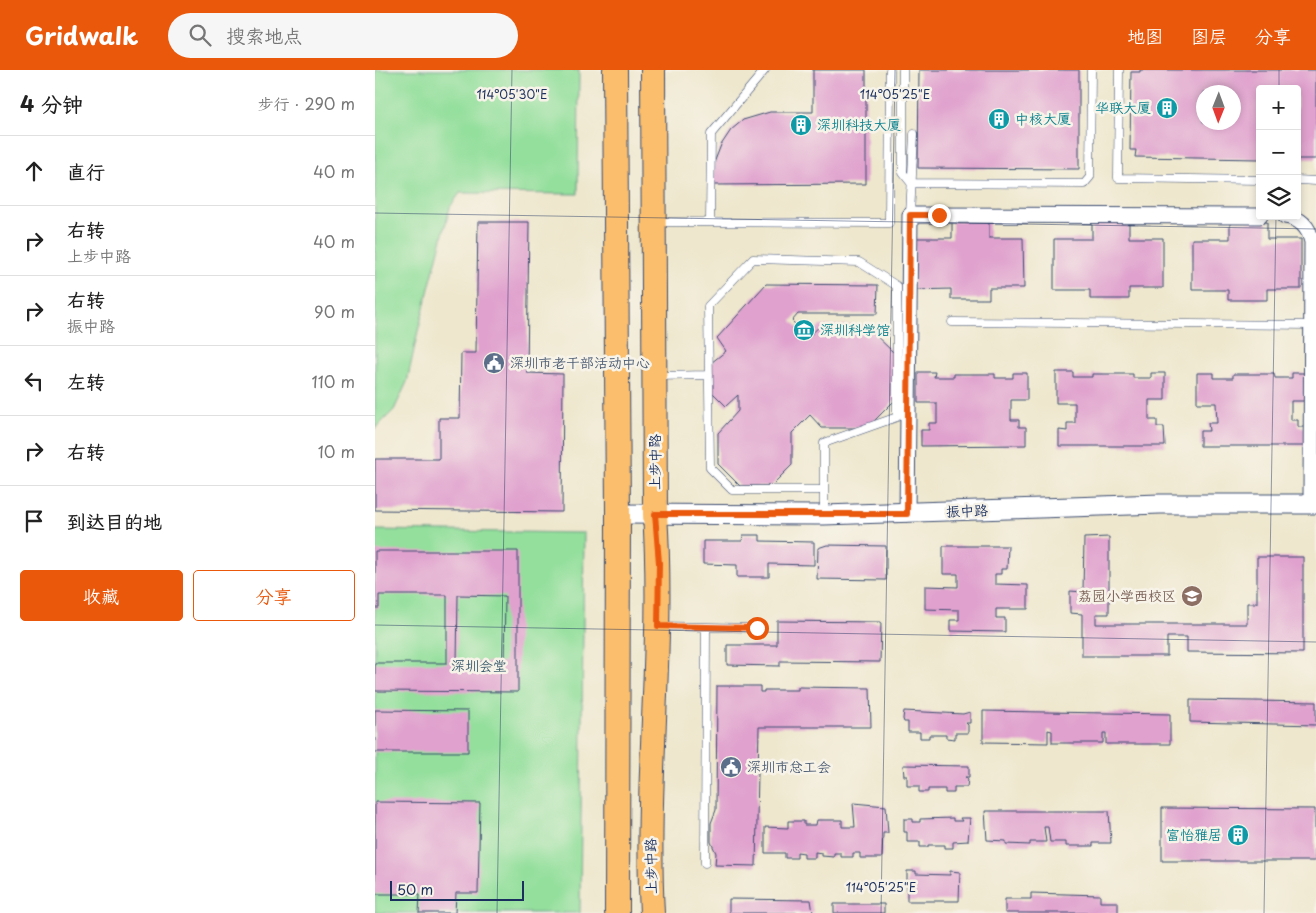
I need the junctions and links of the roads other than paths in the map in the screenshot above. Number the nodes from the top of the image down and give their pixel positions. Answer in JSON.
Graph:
{"nodes":[{"id":1,"x":615,"y":70,"type":"edge"},
{"id":2,"x":653,"y":70,"type":"edge"},
{"id":3,"x":765,"y":70,"type":"edge"},
{"id":4,"x":890,"y":70,"type":"edge"},
{"id":5,"x":903,"y":70,"type":"edge"},
{"id":6,"x":1086,"y":70,"type":"edge"},
{"id":7,"x":1091,"y":70,"type":"edge"},
{"id":8,"x":1119,"y":70,"type":"edge"},
{"id":9,"x":1085,"y":95,"type":"dead end"},
{"id":10,"x":914,"y":134,"type":"dead end"},
{"id":11,"x":1256,"y":180,"type":"edge"},
{"id":12,"x":1301,"y":180,"type":"edge"},
{"id":13,"x":1316,"y":181,"type":"edge"},
{"id":14,"x":911,"y":183,"type":"junction"},
{"id":15,"x":910,"y":215,"type":"junction"},
{"id":16,"x":1256,"y":216,"type":"edge"},
{"id":17,"x":1295,"y":220,"type":"edge"},
{"id":18,"x":655,"y":222,"type":"junction"},
{"id":19,"x":710,"y":222,"type":"junction"},
{"id":20,"x":952,"y":322,"type":"dead end"},
{"id":21,"x":1311,"y":325,"type":"junction"},
{"id":22,"x":709,"y":375,"type":"junction"},
{"id":23,"x":655,"y":376,"type":"junction"},
{"id":24,"x":824,"y":490,"type":"junction"},
{"id":25,"x":1314,"y":504,"type":"edge"},
{"id":26,"x":618,"y":514,"type":"junction"},
{"id":27,"x":655,"y":514,"type":"junction"},
{"id":28,"x":907,"y":514,"type":"junction"},
{"id":29,"x":824,"y":515,"type":"junction"},
{"id":30,"x":658,"y":626,"type":"junction"},
{"id":31,"x":706,"y":627,"type":"junction"},
{"id":32,"x":757,"y":628,"type":"dead end"},
{"id":33,"x":705,"y":863,"type":"dead end"},
{"id":34,"x":617,"y":913,"type":"edge"},
{"id":35,"x":652,"y":913,"type":"edge"}],
"edges":[{"from":1,"to":26,"type":"main road"},
{"from":2,"to":18,"type":"main road","name":"上步中路"},
{"from":3,"to":19,"type":"lane"},
{"from":4,"to":19,"type":"lane"},
{"from":5,"to":14,"type":"lane"},
{"from":6,"to":9,"type":"lane"},
{"from":7,"to":14,"type":"lane"},
{"from":8,"to":11,"type":"lane"},
{"from":10,"to":14,"type":"lane"},
{"from":12,"to":13,"type":"lane"},
{"from":14,"to":15,"type":"lane"},
{"from":15,"to":16,"type":"street"},
{"from":15,"to":28,"type":"street"},
{"from":17,"to":21,"type":"street"},
{"from":18,"to":19,"type":"lane"},
{"from":18,"to":23,"type":"main road","name":"上步中路"},
{"from":20,"to":21,"type":"lane"},
{"from":21,"to":25,"type":"street"},
{"from":22,"to":23,"type":"lane"},
{"from":22,"to":24,"type":"lane"},
{"from":22,"to":24,"type":"lane"},
{"from":23,"to":27,"type":"main road","name":"上步中路"},
{"from":24,"to":29,"type":"lane"},
{"from":25,"to":28,"type":"street","name":"振中路"},
{"from":26,"to":27,"type":"street","name":"振中路"},
{"from":26,"to":34,"type":"main road"},
{"from":27,"to":29,"type":"street","name":"振中路"},
{"from":27,"to":30,"type":"main road","name":"上步中路"},
{"from":28,"to":29,"type":"street","name":"振中路"},
{"from":30,"to":31,"type":"lane"},
{"from":30,"to":35,"type":"main road","name":"上步中路"},
{"from":31,"to":32,"type":"lane"},
{"from":31,"to":33,"type":"lane"}]}
